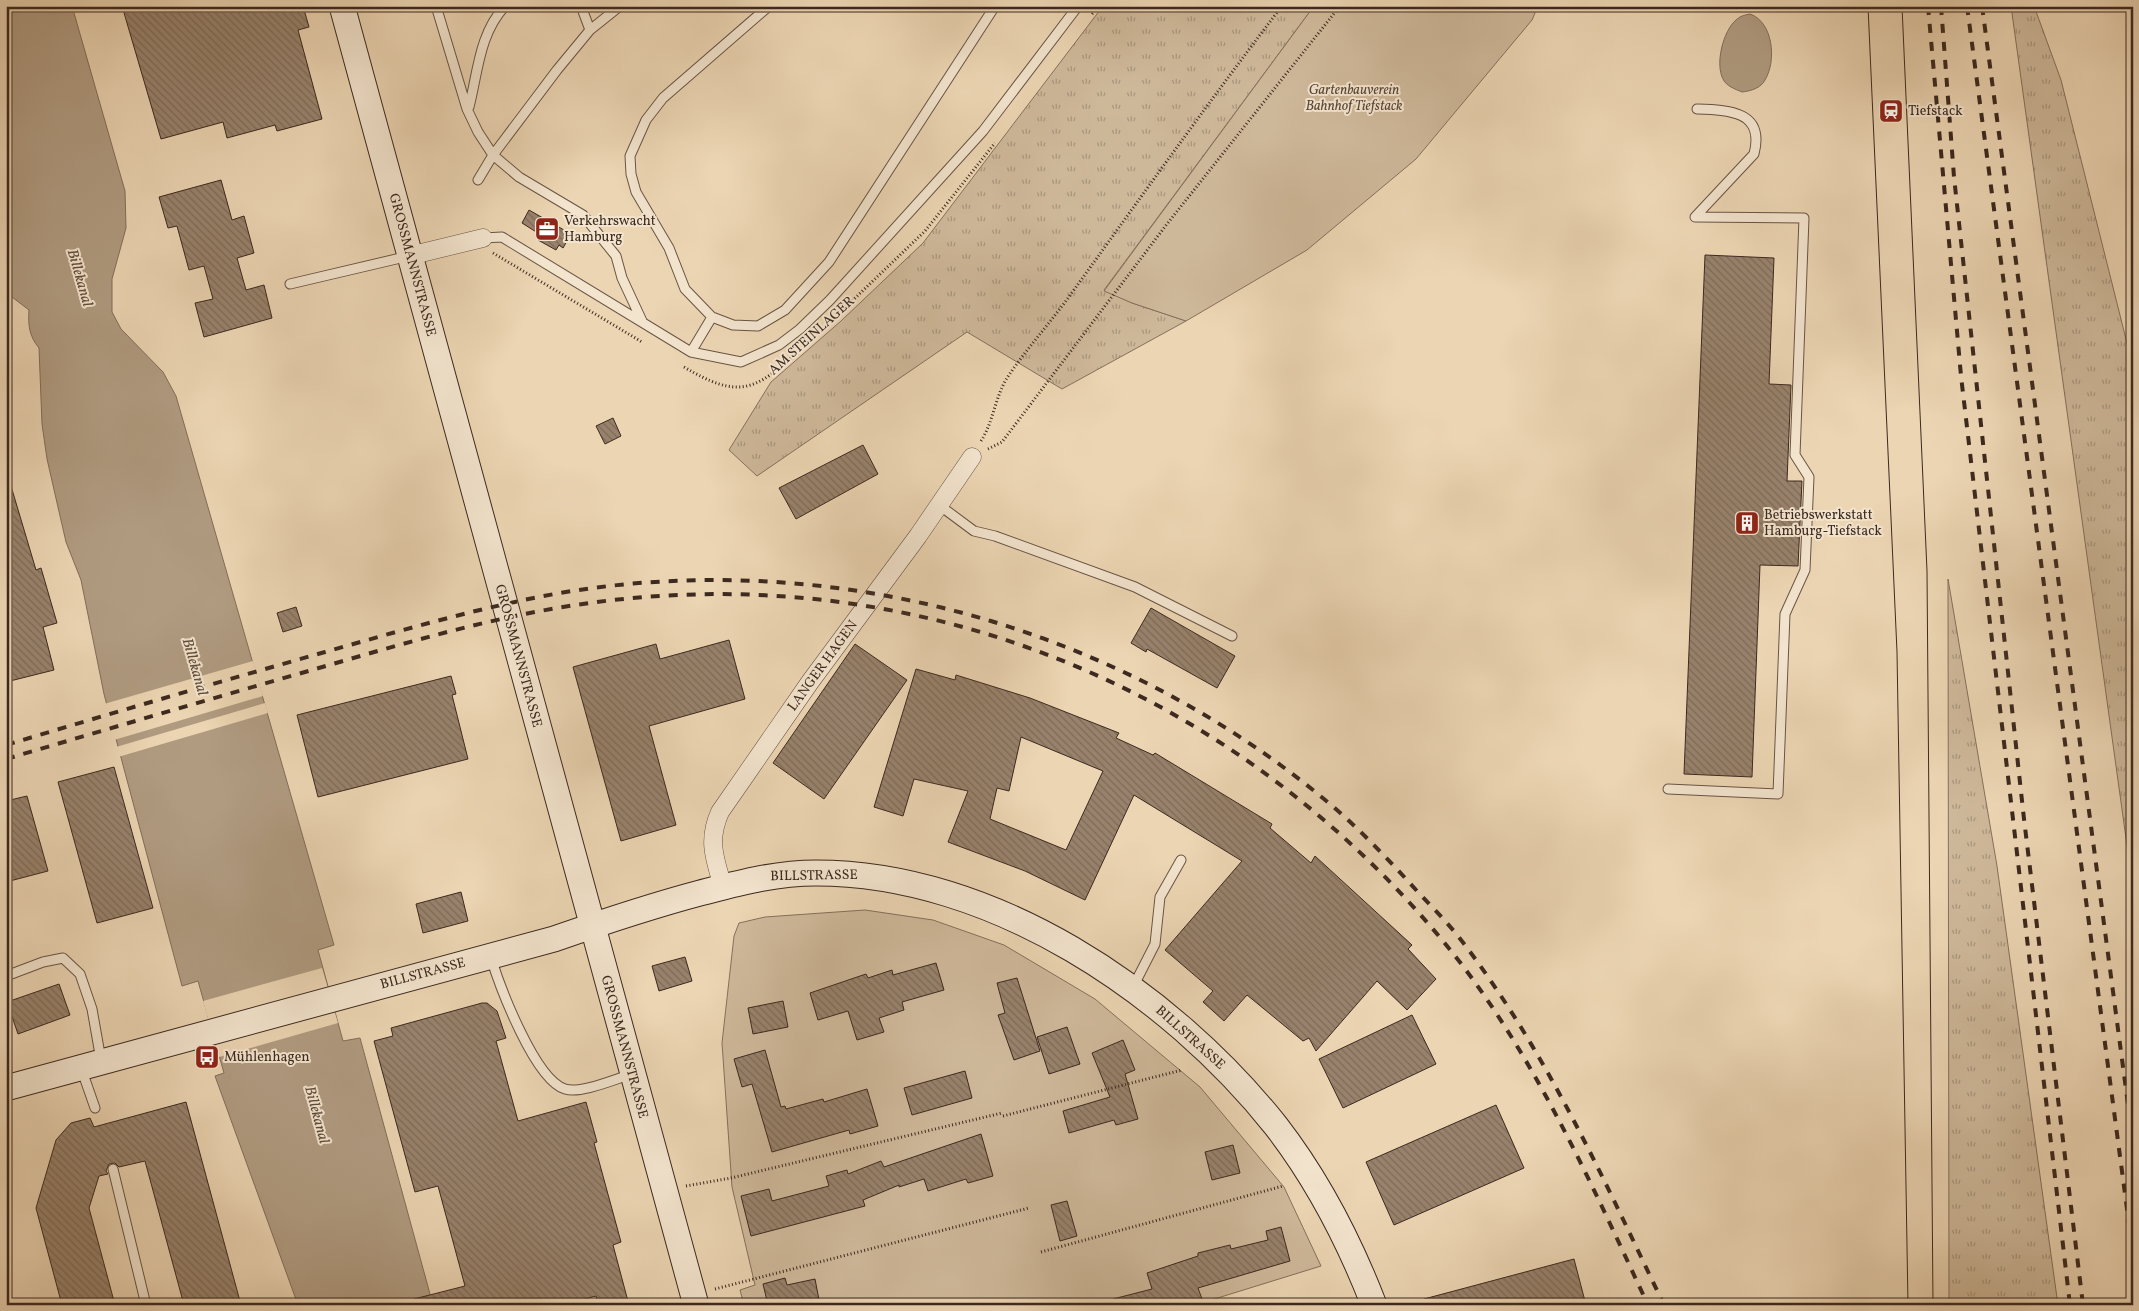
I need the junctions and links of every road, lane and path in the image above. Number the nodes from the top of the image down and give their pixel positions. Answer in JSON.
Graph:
{"nodes":[{"id":1,"x":342,"y":6,"type":"edge"},
{"id":2,"x":436,"y":6,"type":"edge"},
{"id":3,"x":505,"y":6,"type":"edge"},
{"id":4,"x":581,"y":6,"type":"edge"},
{"id":5,"x":620,"y":6,"type":"edge"},
{"id":6,"x":769,"y":6,"type":"edge"},
{"id":7,"x":995,"y":6,"type":"edge"},
{"id":8,"x":1078,"y":6,"type":"edge"},
{"id":9,"x":1098,"y":6,"type":"edge"},
{"id":10,"x":1282,"y":6,"type":"edge"},
{"id":11,"x":1340,"y":6,"type":"edge"},
{"id":12,"x":1086,"y":22,"type":"dead end"},
{"id":13,"x":590,"y":30,"type":"junction"},
{"id":14,"x":467,"y":109,"type":"junction"},
{"id":15,"x":1697,"y":109,"type":"dead end"},
{"id":16,"x":999,"y":137,"type":"dead end"},
{"id":17,"x":493,"y":155,"type":"junction"},
{"id":18,"x":478,"y":180,"type":"dead end"},
{"id":19,"x":483,"y":238,"type":"junction"},
{"id":20,"x":409,"y":256,"type":"junction"},
{"id":21,"x":290,"y":284,"type":"dead end"},
{"id":22,"x":845,"y":308,"type":"dead end"},
{"id":23,"x":712,"y":317,"type":"junction"},
{"id":24,"x":643,"y":322,"type":"junction"},
{"id":25,"x":644,"y":343,"type":"dead end"},
{"id":26,"x":803,"y":347,"type":"dead end"},
{"id":27,"x":692,"y":352,"type":"junction"},
{"id":28,"x":677,"y":363,"type":"dead end"},
{"id":29,"x":972,"y":457,"type":"junction"},
{"id":30,"x":939,"y":505,"type":"junction"},
{"id":31,"x":1232,"y":636,"type":"dead end"},
{"id":32,"x":1668,"y":789,"type":"dead end"},
{"id":33,"x":1181,"y":860,"type":"dead end"},
{"id":34,"x":723,"y":887,"type":"junction"},
{"id":35,"x":591,"y":926,"type":"junction"},
{"id":36,"x":490,"y":956,"type":"junction"},
{"id":37,"x":6,"y":976,"type":"edge"},
{"id":38,"x":1131,"y":989,"type":"junction"},
{"id":39,"x":91,"y":1065,"type":"junction"},
{"id":40,"x":1182,"y":1070,"type":"dead end"},
{"id":41,"x":632,"y":1074,"type":"junction"},
{"id":42,"x":6,"y":1088,"type":"edge"},
{"id":43,"x":96,"y":1108,"type":"dead end"},
{"id":44,"x":113,"y":1169,"type":"dead end"},
{"id":45,"x":1283,"y":1186,"type":"dead end"},
{"id":46,"x":664,"y":1190,"type":"junction"},
{"id":47,"x":1029,"y":1208,"type":"dead end"},
{"id":48,"x":1041,"y":1252,"type":"dead end"},
{"id":49,"x":694,"y":1300,"type":"edge"},
{"id":50,"x":146,"y":1305,"type":"edge"},
{"id":51,"x":1374,"y":1305,"type":"edge"}],
"edges":[{"from":1,"to":20,"type":"street","name":"GROSSMANNSTRASSE"},
{"from":2,"to":14,"type":"lane"},
{"from":3,"to":14,"type":"lane"},
{"from":4,"to":13,"type":"lane"},
{"from":5,"to":13,"type":"lane"},
{"from":6,"to":23,"type":"lane"},
{"from":7,"to":23,"type":"lane"},
{"from":8,"to":27,"type":"lane"},
{"from":9,"to":12,"type":"path"},
{"from":10,"to":29,"type":"path"},
{"from":11,"to":29,"type":"path"},
{"from":13,"to":17,"type":"lane"},
{"from":14,"to":17,"type":"lane"},
{"from":15,"to":32,"type":"lane"},
{"from":16,"to":22,"type":"path","name":"AM STEINLAGER"},
{"from":17,"to":18,"type":"lane"},
{"from":17,"to":24,"type":"lane"},
{"from":19,"to":20,"type":"street"},
{"from":19,"to":24,"type":"lane"},
{"from":19,"to":25,"type":"path"},
{"from":20,"to":21,"type":"lane"},
{"from":20,"to":35,"type":"street","name":"GROSSMANNSTRASSE"},
{"from":23,"to":27,"type":"lane"},
{"from":24,"to":27,"type":"lane"},
{"from":26,"to":28,"type":"path","name":"AM STEINLAGER"},
{"from":29,"to":30,"type":"street","name":"LANGER HAGEN"},
{"from":30,"to":31,"type":"lane"},
{"from":30,"to":34,"type":"street","name":"LANGER HAGEN"},
{"from":33,"to":38,"type":"lane"},
{"from":34,"to":35,"type":"street","name":"BILLSTRASSE"},
{"from":34,"to":38,"type":"street","name":"BILLSTRASSE"},
{"from":35,"to":36,"type":"street","name":"BILLSTRASSE"},
{"from":35,"to":41,"type":"street","name":"GROSSMANNSTRASSE"},
{"from":36,"to":39,"type":"street","name":"BILLSTRASSE"},
{"from":36,"to":41,"type":"lane"},
{"from":37,"to":39,"type":"lane"},
{"from":38,"to":51,"type":"street","name":"BILLSTRASSE"},
{"from":39,"to":42,"type":"street","name":"BILLSTRASSE"},
{"from":39,"to":43,"type":"lane"},
{"from":40,"to":46,"type":"path"},
{"from":41,"to":46,"type":"street","name":"GROSSMANNSTRASSE"},
{"from":44,"to":50,"type":"lane"},
{"from":45,"to":48,"type":"path"},
{"from":46,"to":49,"type":"street","name":"GROSSMANNSTRASSE"},
{"from":47,"to":49,"type":"path"}]}
